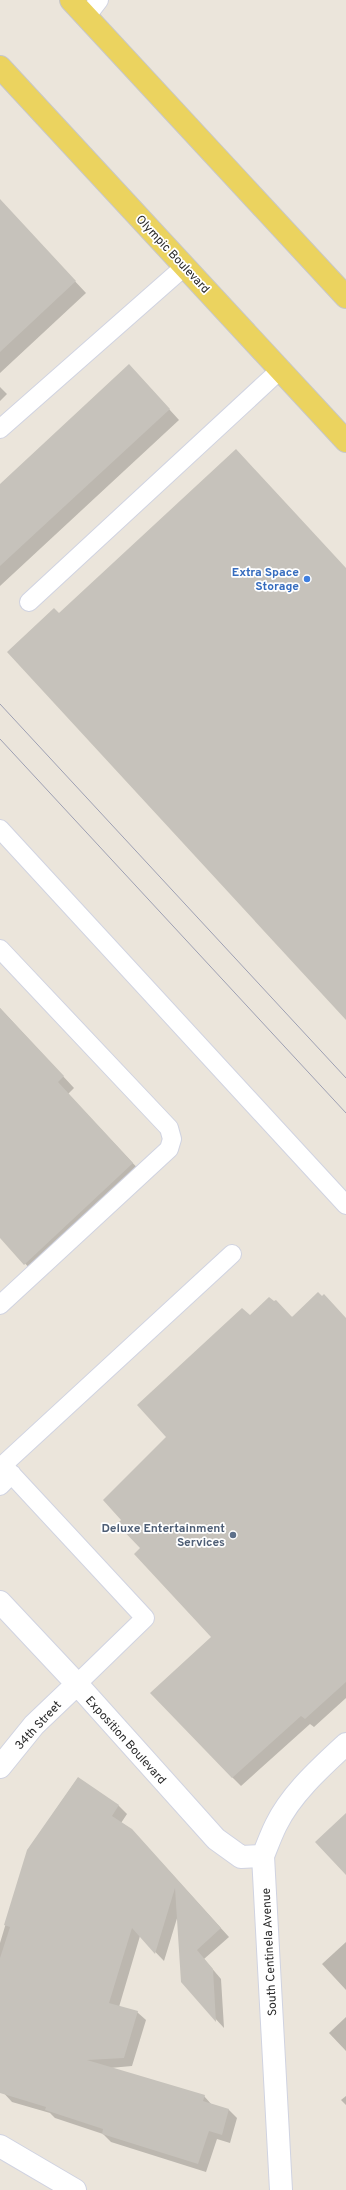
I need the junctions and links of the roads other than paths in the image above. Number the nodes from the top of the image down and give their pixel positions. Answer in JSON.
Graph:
{"nodes":[{"id":1,"x":71,"y":0,"type":"edge"},
{"id":2,"x":93,"y":8,"type":"edge"},
{"id":3,"x":0,"y":67,"type":"edge"},
{"id":4,"x":184,"y":267,"type":"junction"},
{"id":5,"x":346,"y":297,"type":"edge"},
{"id":6,"x":280,"y":370,"type":"junction"},
{"id":7,"x":0,"y":429,"type":"edge"},
{"id":8,"x":346,"y":441,"type":"edge"},
{"id":9,"x":29,"y":602,"type":"dead end"},
{"id":10,"x":0,"y":829,"type":"edge"},
{"id":11,"x":0,"y":949,"type":"edge"},
{"id":12,"x":346,"y":1205,"type":"edge"},
{"id":13,"x":232,"y":1254,"type":"dead end"},
{"id":14,"x":0,"y":1305,"type":"edge"},
{"id":15,"x":6,"y":1480,"type":"edge"},
{"id":16,"x":0,"y":1602,"type":"edge"},
{"id":17,"x":77,"y":1684,"type":"junction"},
{"id":18,"x":346,"y":1744,"type":"edge"},
{"id":19,"x":0,"y":1766,"type":"edge"},
{"id":20,"x":263,"y":1856,"type":"junction"},
{"id":21,"x":0,"y":2146,"type":"edge"},
{"id":22,"x":75,"y":2190,"type":"edge"},
{"id":23,"x":281,"y":2190,"type":"edge"}],
"edges":[{"from":1,"to":2,"type":"main road"},
{"from":2,"to":5,"type":"main road"},
{"from":3,"to":4,"type":"main road","name":"Olympic Boulevard"},
{"from":4,"to":6,"type":"main road","name":"Olympic Boulevard"},
{"from":4,"to":7,"type":"lane"},
{"from":6,"to":8,"type":"main road","name":"Olympic Boulevard"},
{"from":6,"to":9,"type":"lane"},
{"from":10,"to":12,"type":"lane"},
{"from":11,"to":14,"type":"lane"},
{"from":13,"to":15,"type":"lane"},
{"from":15,"to":17,"type":"lane"},
{"from":16,"to":17,"type":"street","name":"Exposition Boulevard"},
{"from":17,"to":19,"type":"street","name":"34th Street"},
{"from":17,"to":20,"type":"street","name":"Exposition Boulevard"},
{"from":18,"to":20,"type":"street","name":"South Centinela Avenue"},
{"from":20,"to":23,"type":"street","name":"South Centinela Avenue"},
{"from":21,"to":22,"type":"street"}]}
